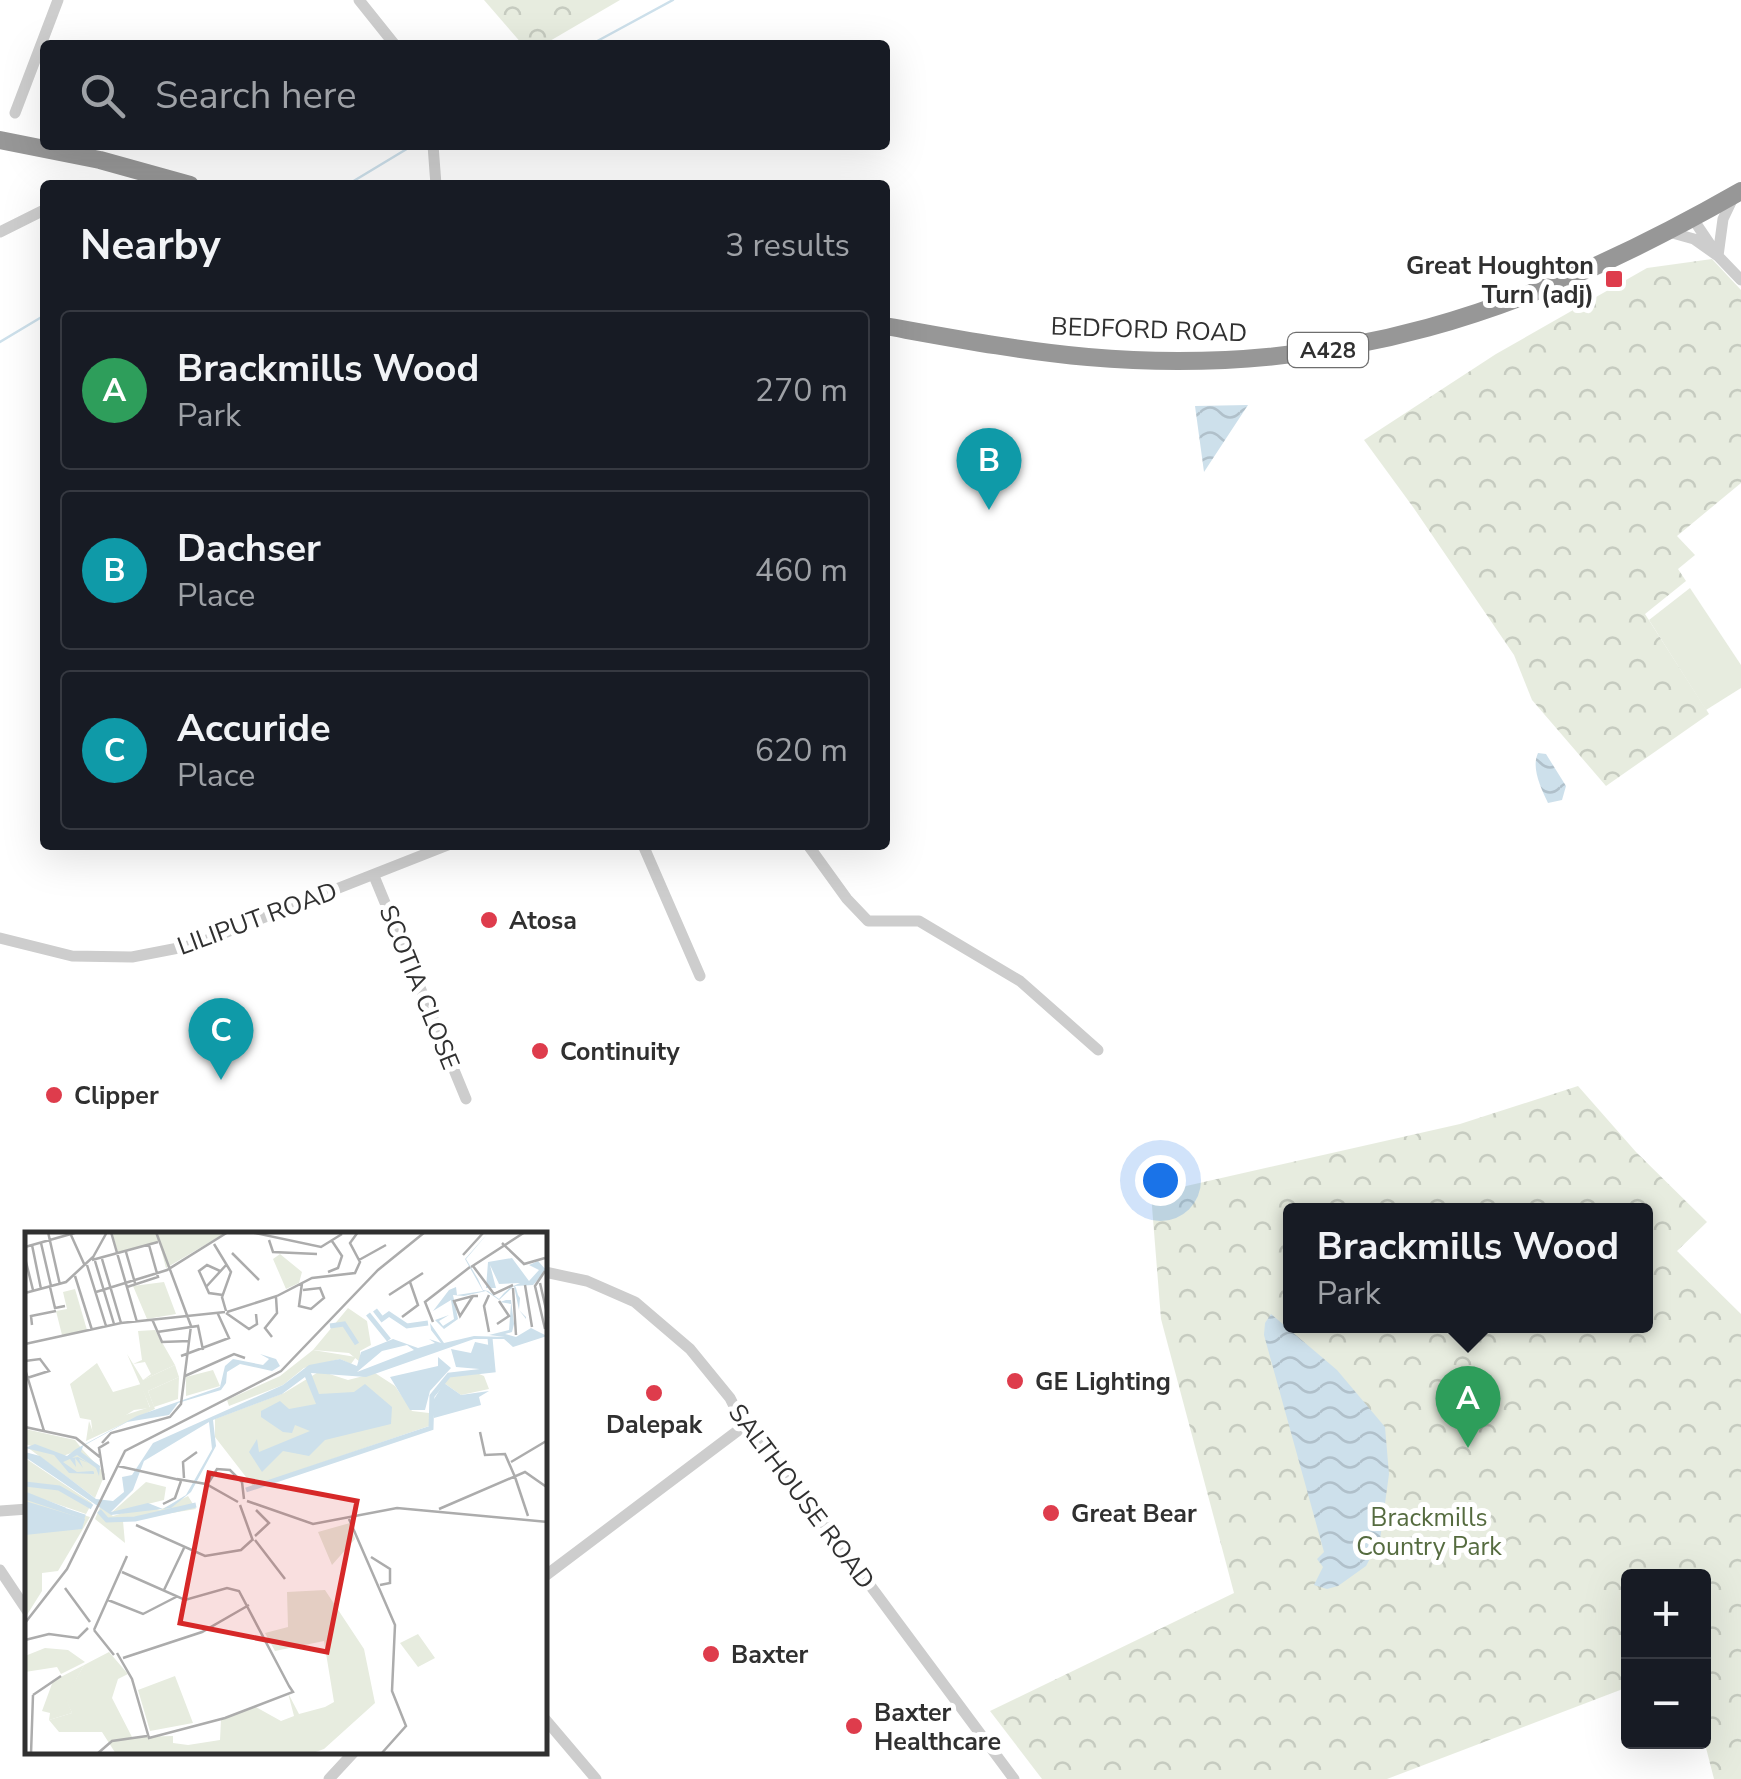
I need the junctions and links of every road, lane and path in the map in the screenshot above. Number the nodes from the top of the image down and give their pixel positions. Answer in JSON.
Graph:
{"nodes":[{"id":1,"x":58,"y":0,"type":"edge"},
{"id":2,"x":359,"y":0,"type":"edge"},
{"id":3,"x":43,"y":40,"type":"edge"},
{"id":4,"x":390,"y":40,"type":"edge"},
{"id":5,"x":40,"y":47,"type":"edge"},
{"id":6,"x":15,"y":112,"type":"dead end"},
{"id":7,"x":0,"y":140,"type":"edge"},
{"id":8,"x":40,"y":148,"type":"edge"},
{"id":9,"x":50,"y":150,"type":"edge"},
{"id":10,"x":434,"y":150,"type":"edge"},
{"id":11,"x":172,"y":180,"type":"edge"},
{"id":12,"x":436,"y":180,"type":"edge"},
{"id":13,"x":1738,"y":193,"type":"edge"},
{"id":14,"x":40,"y":211,"type":"edge"},
{"id":15,"x":1693,"y":219,"type":"junction"},
{"id":16,"x":0,"y":232,"type":"edge"},
{"id":17,"x":1669,"y":232,"type":"junction"},
{"id":18,"x":1718,"y":256,"type":"junction"},
{"id":19,"x":1741,"y":280,"type":"edge"},
{"id":20,"x":890,"y":327,"type":"edge"},
{"id":21,"x":436,"y":850,"type":"edge"},
{"id":22,"x":645,"y":850,"type":"edge"},
{"id":23,"x":812,"y":850,"type":"edge"},
{"id":24,"x":374,"y":876,"type":"junction"},
{"id":25,"x":0,"y":938,"type":"edge"},
{"id":26,"x":700,"y":976,"type":"dead end"},
{"id":27,"x":1098,"y":1050,"type":"dead end"},
{"id":28,"x":466,"y":1099,"type":"dead end"},
{"id":29,"x":548,"y":1273,"type":"edge"},
{"id":30,"x":744,"y":1426,"type":"junction"},
{"id":31,"x":25,"y":1508,"type":"edge"},
{"id":32,"x":0,"y":1511,"type":"edge"},
{"id":33,"x":0,"y":1570,"type":"edge"},
{"id":34,"x":548,"y":1574,"type":"edge"},
{"id":35,"x":25,"y":1608,"type":"edge"},
{"id":36,"x":548,"y":1723,"type":"edge"},
{"id":37,"x":352,"y":1754,"type":"edge"},
{"id":38,"x":329,"y":1779,"type":"edge"},
{"id":39,"x":596,"y":1779,"type":"edge"},
{"id":40,"x":1014,"y":1779,"type":"edge"}],
"edges":[{"from":1,"to":3,"type":"street"},
{"from":2,"to":4,"type":"street"},
{"from":5,"to":6,"type":"street"},
{"from":7,"to":8,"type":"highway"},
{"from":9,"to":11,"type":"highway"},
{"from":10,"to":12,"type":"street"},
{"from":13,"to":15,"type":"highway","name":"BEDFORD ROAD","number":"A428"},
{"from":13,"to":18,"type":"street"},
{"from":14,"to":16,"type":"street"},
{"from":15,"to":17,"type":"highway","name":"BEDFORD ROAD","number":"A428"},
{"from":15,"to":18,"type":"street"},
{"from":17,"to":18,"type":"street"},
{"from":17,"to":20,"type":"highway","name":"BEDFORD ROAD","number":"A428"},
{"from":18,"to":19,"type":"street"},
{"from":21,"to":24,"type":"street","name":"LILIPUT ROAD"},
{"from":22,"to":26,"type":"street"},
{"from":23,"to":27,"type":"street"},
{"from":24,"to":25,"type":"street","name":"LILIPUT ROAD"},
{"from":24,"to":28,"type":"street","name":"SCOTIA CLOSE"},
{"from":29,"to":30,"type":"street","name":"SALTHOUSE ROAD"},
{"from":30,"to":34,"type":"street"},
{"from":30,"to":40,"type":"street","name":"SALTHOUSE ROAD"},
{"from":31,"to":32,"type":"street"},
{"from":33,"to":35,"type":"street"},
{"from":36,"to":39,"type":"street"},
{"from":37,"to":38,"type":"street"}]}
